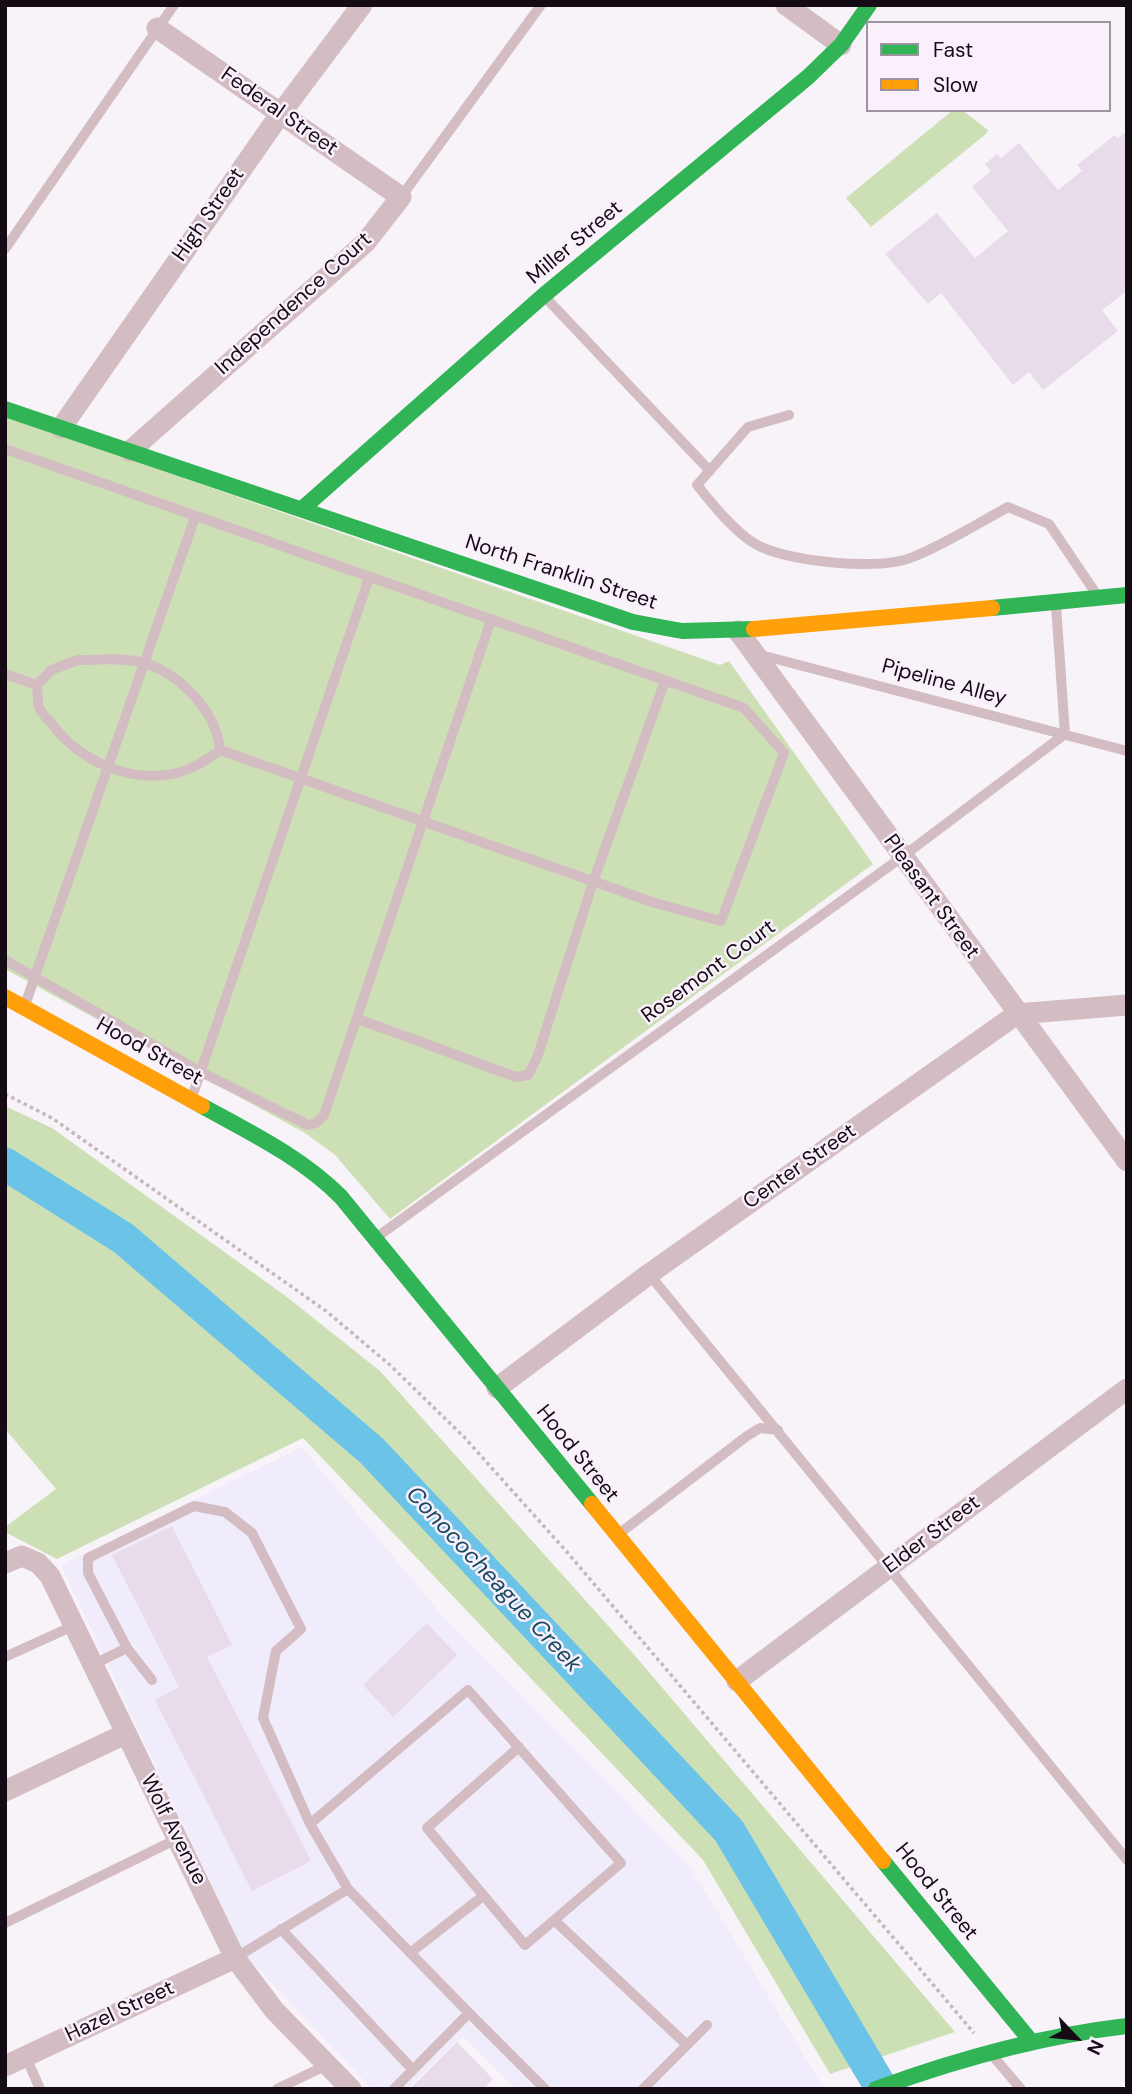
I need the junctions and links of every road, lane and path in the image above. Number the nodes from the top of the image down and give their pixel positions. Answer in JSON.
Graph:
{"nodes":[{"id":1,"x":174,"y":5,"type":"edge"},
{"id":2,"x":362,"y":5,"type":"edge"},
{"id":3,"x":541,"y":5,"type":"edge"},
{"id":4,"x":786,"y":5,"type":"edge"},
{"id":5,"x":869,"y":5,"type":"edge"},
{"id":6,"x":158,"y":28,"type":"junction"},
{"id":7,"x":841,"y":45,"type":"junction"},
{"id":8,"x":281,"y":113,"type":"junction"},
{"id":9,"x":401,"y":197,"type":"junction"},
{"id":10,"x":5,"y":249,"type":"edge"},
{"id":11,"x":544,"y":295,"type":"junction"},
{"id":12,"x":5,"y":409,"type":"edge"},
{"id":13,"x":789,"y":415,"type":"dead end"},
{"id":14,"x":61,"y":428,"type":"junction"},
{"id":15,"x":5,"y":449,"type":"edge"},
{"id":16,"x":130,"y":451,"type":"junction"},
{"id":17,"x":710,"y":471,"type":"junction"},
{"id":18,"x":302,"y":509,"type":"junction"},
{"id":19,"x":195,"y":517,"type":"junction"},
{"id":20,"x":369,"y":578,"type":"junction"},
{"id":21,"x":1127,"y":595,"type":"edge"},
{"id":22,"x":1098,"y":597,"type":"junction"},
{"id":23,"x":1056,"y":602,"type":"junction"},
{"id":24,"x":491,"y":620,"type":"junction"},
{"id":25,"x":738,"y":631,"type":"junction"},
{"id":26,"x":752,"y":653,"type":"junction"},
{"id":27,"x":144,"y":663,"type":"junction"},
{"id":28,"x":5,"y":674,"type":"edge"},
{"id":29,"x":665,"y":681,"type":"junction"},
{"id":30,"x":37,"y":685,"type":"junction"},
{"id":31,"x":1065,"y":734,"type":"junction"},
{"id":32,"x":220,"y":750,"type":"junction"},
{"id":33,"x":1127,"y":751,"type":"edge"},
{"id":34,"x":107,"y":769,"type":"junction"},
{"id":35,"x":303,"y":778,"type":"junction"},
{"id":36,"x":425,"y":820,"type":"junction"},
{"id":37,"x":902,"y":857,"type":"junction"},
{"id":38,"x":593,"y":882,"type":"junction"},
{"id":39,"x":5,"y":960,"type":"edge"},
{"id":40,"x":35,"y":977,"type":"junction"},
{"id":41,"x":5,"y":997,"type":"edge"},
{"id":42,"x":1127,"y":1005,"type":"edge"},
{"id":43,"x":24,"y":1007,"type":"junction"},
{"id":44,"x":1017,"y":1014,"type":"junction"},
{"id":45,"x":358,"y":1019,"type":"junction"},
{"id":46,"x":201,"y":1072,"type":"junction"},
{"id":47,"x":5,"y":1094,"type":"edge"},
{"id":48,"x":191,"y":1100,"type":"junction"},
{"id":49,"x":1127,"y":1161,"type":"edge"},
{"id":50,"x":374,"y":1239,"type":"junction"},
{"id":51,"x":649,"y":1274,"type":"junction"},
{"id":52,"x":497,"y":1388,"type":"junction"},
{"id":53,"x":1127,"y":1389,"type":"edge"},
{"id":54,"x":778,"y":1430,"type":"junction"},
{"id":55,"x":617,"y":1535,"type":"junction"},
{"id":56,"x":14,"y":1560,"type":"edge"},
{"id":57,"x":890,"y":1567,"type":"junction"},
{"id":58,"x":74,"y":1626,"type":"junction"},
{"id":59,"x":127,"y":1648,"type":"junction"},
{"id":60,"x":5,"y":1657,"type":"edge"},
{"id":61,"x":92,"y":1665,"type":"junction"},
{"id":62,"x":152,"y":1680,"type":"dead end"},
{"id":63,"x":737,"y":1681,"type":"junction"},
{"id":64,"x":125,"y":1734,"type":"junction"},
{"id":65,"x":519,"y":1747,"type":"junction"},
{"id":66,"x":5,"y":1791,"type":"edge"},
{"id":67,"x":310,"y":1824,"type":"junction"},
{"id":68,"x":177,"y":1839,"type":"junction"},
{"id":69,"x":1127,"y":1860,"type":"edge"},
{"id":70,"x":348,"y":1889,"type":"junction"},
{"id":71,"x":483,"y":1896,"type":"junction"},
{"id":72,"x":554,"y":1920,"type":"junction"},
{"id":73,"x":5,"y":1923,"type":"edge"},
{"id":74,"x":281,"y":1929,"type":"junction"},
{"id":75,"x":410,"y":1953,"type":"junction"},
{"id":76,"x":234,"y":1958,"type":"junction"},
{"id":77,"x":470,"y":2013,"type":"junction"},
{"id":78,"x":706,"y":2025,"type":"dead end"},
{"id":79,"x":1127,"y":2026,"type":"edge"},
{"id":80,"x":1030,"y":2040,"type":"junction"},
{"id":81,"x":687,"y":2045,"type":"junction"},
{"id":82,"x":988,"y":2050,"type":"junction"},
{"id":83,"x":26,"y":2057,"type":"junction"},
{"id":84,"x":327,"y":2065,"type":"junction"},
{"id":85,"x":5,"y":2066,"type":"edge"},
{"id":86,"x":413,"y":2070,"type":"junction"},
{"id":87,"x":40,"y":2089,"type":"edge"},
{"id":88,"x":276,"y":2089,"type":"edge"},
{"id":89,"x":351,"y":2089,"type":"edge"},
{"id":90,"x":394,"y":2089,"type":"edge"},
{"id":91,"x":545,"y":2089,"type":"edge"},
{"id":92,"x":643,"y":2089,"type":"edge"},
{"id":93,"x":876,"y":2089,"type":"edge"},
{"id":94,"x":1021,"y":2089,"type":"edge"}],
"edges":[{"from":1,"to":6,"type":"lane"},
{"from":2,"to":8,"type":"street","name":"High Street"},
{"from":3,"to":9,"type":"lane","name":"Independence Court"},
{"from":4,"to":7,"type":"street"},
{"from":5,"to":7,"type":"street","name":"Miller Street"},
{"from":6,"to":8,"type":"street","name":"Federal Street"},
{"from":6,"to":10,"type":"lane"},
{"from":7,"to":11,"type":"street","name":"Miller Street"},
{"from":8,"to":9,"type":"street","name":"Federal Street"},
{"from":8,"to":14,"type":"street","name":"High Street"},
{"from":9,"to":16,"type":"street","name":"Independence Court"},
{"from":11,"to":17,"type":"lane"},
{"from":11,"to":18,"type":"street","name":"Miller Street"},
{"from":12,"to":14,"type":"street","name":"North Franklin Street"},
{"from":13,"to":17,"type":"lane"},
{"from":14,"to":16,"type":"street","name":"North Franklin Street"},
{"from":15,"to":19,"type":"lane"},
{"from":16,"to":18,"type":"street","name":"North Franklin Street"},
{"from":17,"to":22,"type":"lane"},
{"from":18,"to":25,"type":"street","name":"North Franklin Street"},
{"from":19,"to":20,"type":"lane"},
{"from":19,"to":27,"type":"lane"},
{"from":20,"to":24,"type":"lane"},
{"from":20,"to":35,"type":"lane"},
{"from":21,"to":22,"type":"street","name":"North Franklin Street"},
{"from":22,"to":23,"type":"street","name":"North Franklin Street"},
{"from":23,"to":25,"type":"street","name":"North Franklin Street"},
{"from":23,"to":31,"type":"lane"},
{"from":24,"to":29,"type":"lane"},
{"from":24,"to":36,"type":"lane"},
{"from":25,"to":26,"type":"street","name":"Pleasant Street"},
{"from":26,"to":31,"type":"lane","name":"Pipeline Alley"},
{"from":26,"to":37,"type":"street","name":"Pleasant Street"},
{"from":27,"to":30,"type":"lane"},
{"from":27,"to":32,"type":"lane"},
{"from":27,"to":34,"type":"lane"},
{"from":28,"to":30,"type":"lane"},
{"from":29,"to":38,"type":"lane"},
{"from":29,"to":38,"type":"lane"},
{"from":30,"to":34,"type":"lane"},
{"from":31,"to":33,"type":"lane","name":"Pipeline Alley"},
{"from":31,"to":37,"type":"lane","name":"Rosemont Court"},
{"from":32,"to":34,"type":"lane"},
{"from":32,"to":35,"type":"lane"},
{"from":34,"to":40,"type":"lane"},
{"from":35,"to":36,"type":"lane"},
{"from":35,"to":46,"type":"lane"},
{"from":36,"to":38,"type":"lane"},
{"from":36,"to":45,"type":"lane"},
{"from":37,"to":44,"type":"street","name":"Pleasant Street"},
{"from":37,"to":50,"type":"lane","name":"Rosemont Court"},
{"from":38,"to":45,"type":"lane"},
{"from":39,"to":40,"type":"lane"},
{"from":40,"to":43,"type":"lane"},
{"from":40,"to":46,"type":"lane"},
{"from":41,"to":43,"type":"street","name":"Hood Street"},
{"from":42,"to":44,"type":"street"},
{"from":43,"to":48,"type":"street","name":"Hood Street"},
{"from":44,"to":49,"type":"street","name":"Pleasant Street"},
{"from":44,"to":51,"type":"street","name":"Center Street"},
{"from":45,"to":46,"type":"lane"},
{"from":46,"to":48,"type":"lane"},
{"from":47,"to":82,"type":"path"},
{"from":48,"to":50,"type":"street","name":"Hood Street"},
{"from":50,"to":52,"type":"street","name":"Hood Street"},
{"from":51,"to":52,"type":"street","name":"Center Street"},
{"from":51,"to":54,"type":"lane"},
{"from":52,"to":55,"type":"street","name":"Hood Street"},
{"from":53,"to":57,"type":"street","name":"Elder Street"},
{"from":54,"to":55,"type":"lane"},
{"from":54,"to":57,"type":"lane"},
{"from":55,"to":63,"type":"street","name":"Hood Street"},
{"from":56,"to":58,"type":"street","name":"Wolf Avenue"},
{"from":57,"to":63,"type":"street","name":"Elder Street"},
{"from":57,"to":69,"type":"lane"},
{"from":58,"to":60,"type":"lane"},
{"from":58,"to":61,"type":"street","name":"Wolf Avenue"},
{"from":59,"to":61,"type":"lane"},
{"from":59,"to":62,"type":"lane"},
{"from":59,"to":67,"type":"lane"},
{"from":61,"to":64,"type":"street","name":"Wolf Avenue"},
{"from":63,"to":80,"type":"street","name":"Hood Street"},
{"from":64,"to":66,"type":"street"},
{"from":64,"to":68,"type":"street","name":"Wolf Avenue"},
{"from":65,"to":67,"type":"lane"},
{"from":65,"to":71,"type":"lane"},
{"from":65,"to":72,"type":"lane"},
{"from":67,"to":70,"type":"lane"},
{"from":68,"to":73,"type":"lane"},
{"from":68,"to":76,"type":"street","name":"Wolf Avenue"},
{"from":70,"to":74,"type":"lane"},
{"from":70,"to":75,"type":"lane"},
{"from":71,"to":72,"type":"lane"},
{"from":71,"to":75,"type":"lane"},
{"from":72,"to":81,"type":"lane"},
{"from":74,"to":76,"type":"lane"},
{"from":74,"to":86,"type":"lane"},
{"from":75,"to":77,"type":"lane"},
{"from":76,"to":83,"type":"street","name":"Hazel Street"},
{"from":76,"to":84,"type":"street","name":"Wolf Avenue"},
{"from":77,"to":86,"type":"lane"},
{"from":77,"to":91,"type":"lane"},
{"from":78,"to":81,"type":"lane"},
{"from":79,"to":80,"type":"street"},
{"from":80,"to":82,"type":"street"},
{"from":81,"to":92,"type":"lane"},
{"from":82,"to":93,"type":"street"},
{"from":82,"to":94,"type":"lane"},
{"from":83,"to":85,"type":"street","name":"Hazel Street"},
{"from":83,"to":87,"type":"lane"},
{"from":84,"to":88,"type":"lane"},
{"from":84,"to":89,"type":"street","name":"Wolf Avenue"},
{"from":86,"to":90,"type":"lane"}]}
